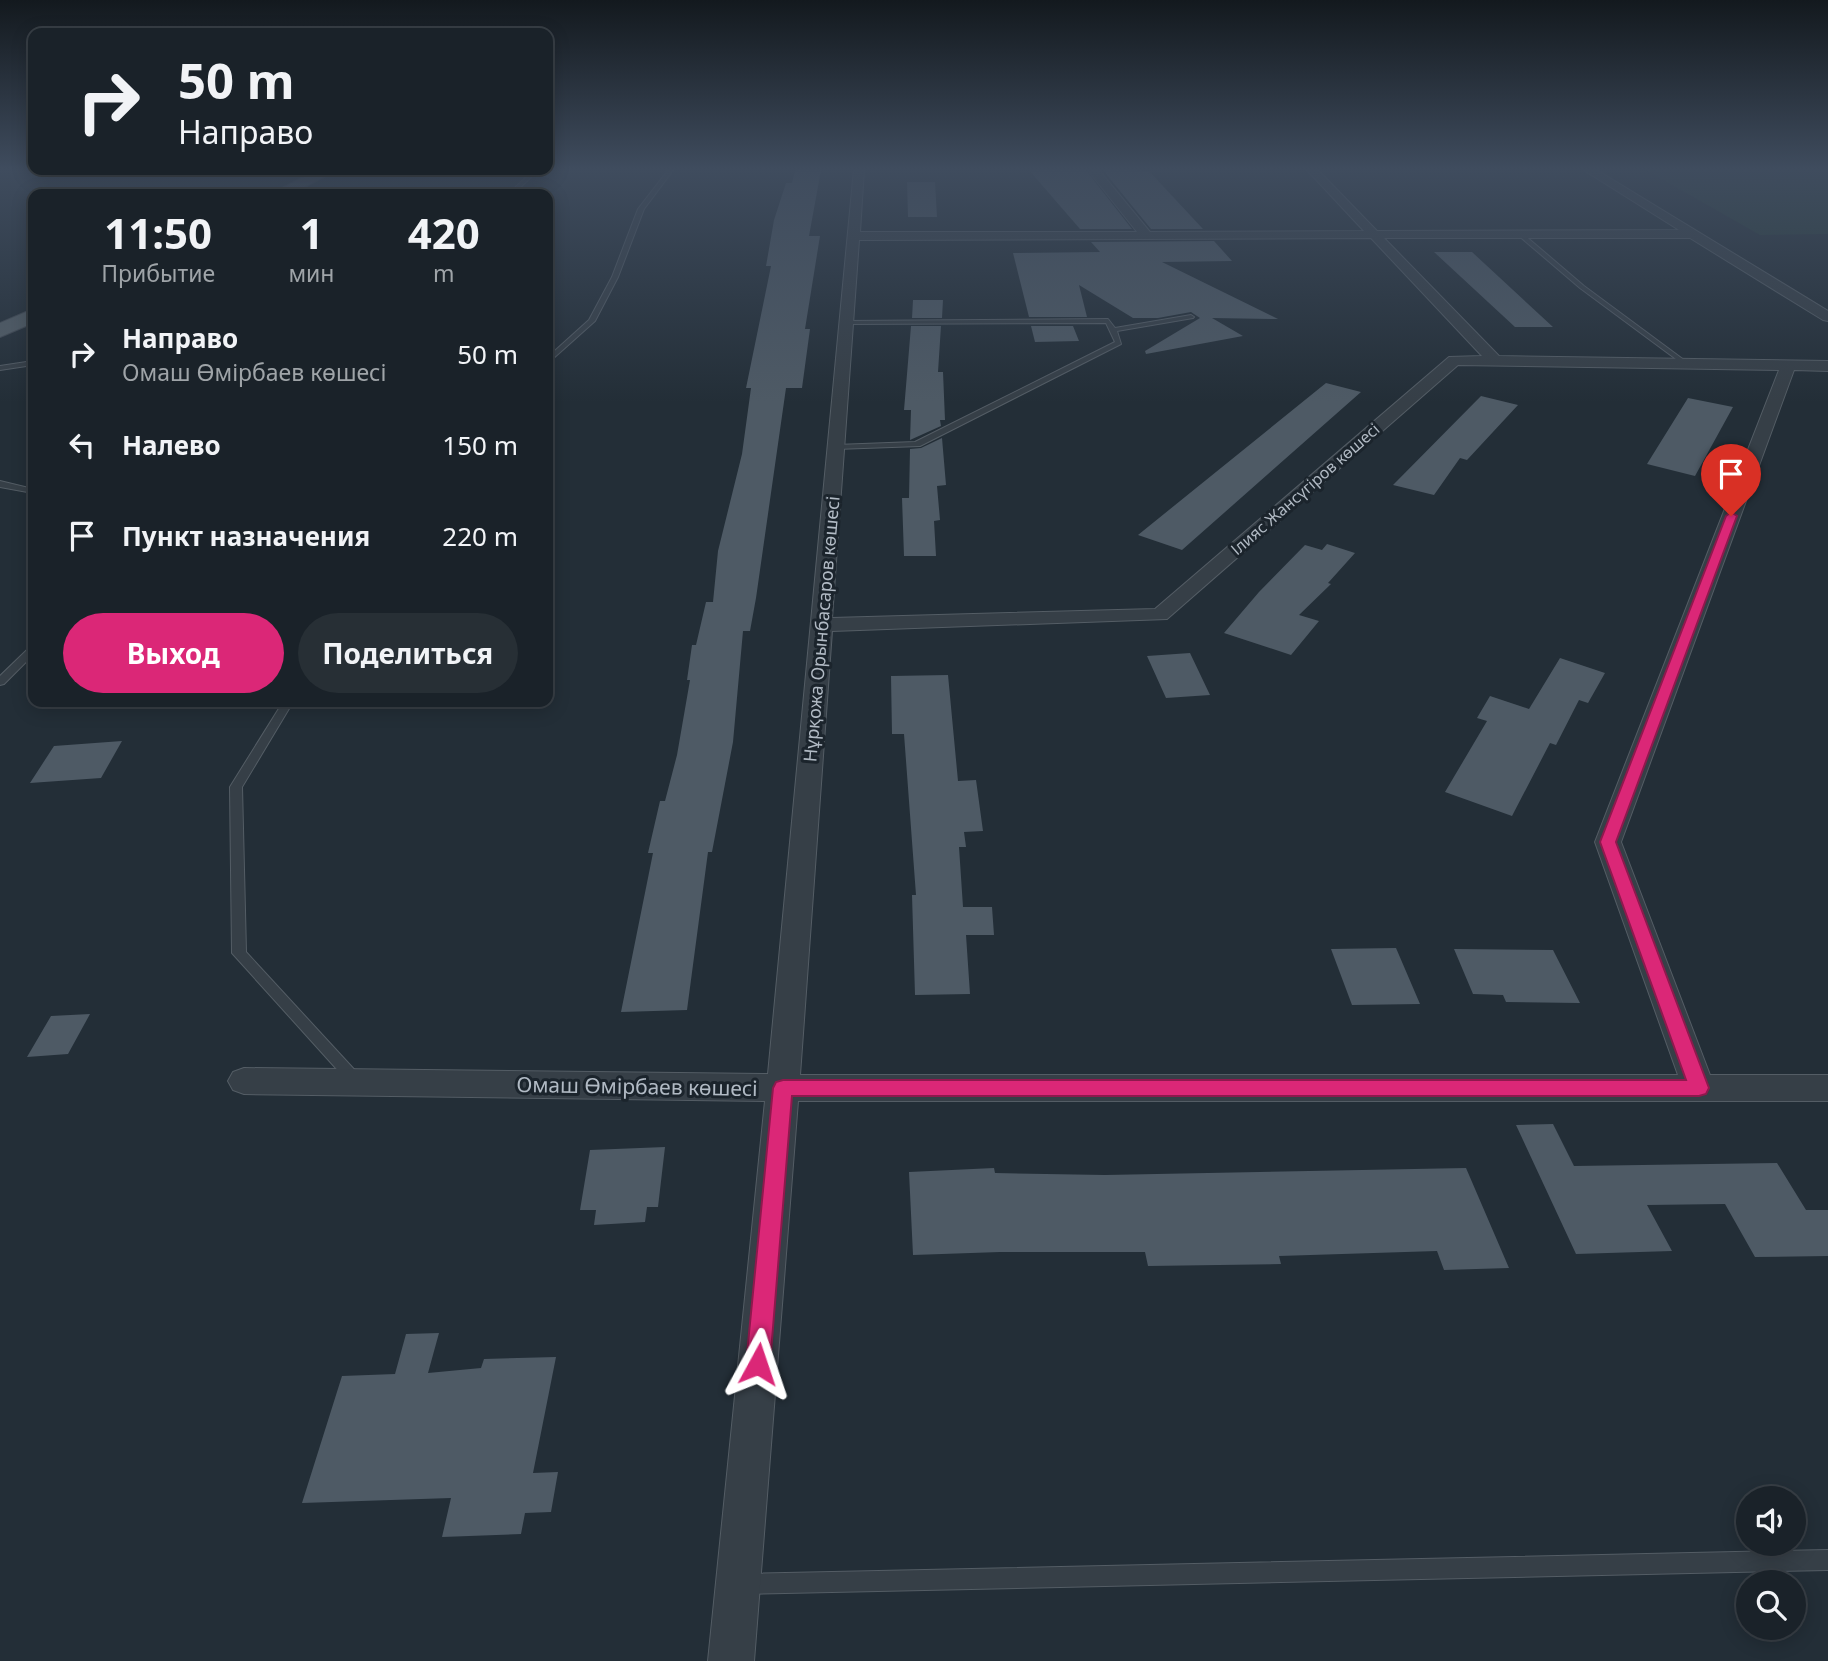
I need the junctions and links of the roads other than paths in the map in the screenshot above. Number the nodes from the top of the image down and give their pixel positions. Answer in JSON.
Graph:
{"nodes":[{"id":1,"x":627,"y":247,"type":"edge"},
{"id":2,"x":852,"y":247,"type":"edge"},
{"id":3,"x":1386,"y":247,"type":"edge"},
{"id":4,"x":1535,"y":247,"type":"edge"},
{"id":5,"x":1713,"y":247,"type":"edge"},
{"id":6,"x":28,"y":317,"type":"edge"},
{"id":7,"x":1191,"y":317,"type":"dead end"},
{"id":8,"x":1828,"y":317,"type":"edge"},
{"id":9,"x":846,"y":322,"type":"junction"},
{"id":10,"x":1113,"y":330,"type":"junction"},
{"id":11,"x":0,"y":331,"type":"edge"},
{"id":12,"x":553,"y":356,"type":"edge"},
{"id":13,"x":1495,"y":361,"type":"junction"},
{"id":14,"x":28,"y":364,"type":"edge"},
{"id":15,"x":1686,"y":364,"type":"junction"},
{"id":16,"x":1788,"y":365,"type":"junction"},
{"id":17,"x":1828,"y":366,"type":"edge"},
{"id":18,"x":0,"y":368,"type":"edge"},
{"id":19,"x":836,"y":447,"type":"junction"},
{"id":20,"x":0,"y":484,"type":"edge"},
{"id":21,"x":28,"y":490,"type":"edge"},
{"id":22,"x":821,"y":625,"type":"junction"},
{"id":23,"x":28,"y":655,"type":"edge"},
{"id":24,"x":0,"y":681,"type":"edge"},
{"id":25,"x":285,"y":707,"type":"edge"},
{"id":26,"x":244,"y":1081,"type":"dead end"},
{"id":27,"x":358,"y":1082,"type":"junction"},
{"id":28,"x":783,"y":1088,"type":"junction"},
{"id":29,"x":1699,"y":1088,"type":"junction"},
{"id":30,"x":1828,"y":1088,"type":"edge"},
{"id":31,"x":1828,"y":1560,"type":"edge"},
{"id":32,"x":738,"y":1584,"type":"junction"},
{"id":33,"x":731,"y":1661,"type":"edge"}],
"edges":[{"from":1,"to":12,"type":"lane"},
{"from":2,"to":9,"type":"street","name":"Нұрқожа Орынбасаров көшесі"},
{"from":3,"to":13,"type":"street"},
{"from":4,"to":15,"type":"lane"},
{"from":5,"to":8,"type":"street"},
{"from":6,"to":11,"type":"main road"},
{"from":7,"to":10,"type":"lane"},
{"from":9,"to":10,"type":"lane"},
{"from":9,"to":19,"type":"street","name":"Нұрқожа Орынбасаров көшесі"},
{"from":10,"to":19,"type":"lane"},
{"from":13,"to":15,"type":"street","name":"Ілияс Жансүгіров көшесі"},
{"from":13,"to":22,"type":"street","name":"Ілияс Жансүгіров көшесі"},
{"from":14,"to":18,"type":"lane"},
{"from":15,"to":16,"type":"street","name":"Ілияс Жансүгіров көшесі"},
{"from":16,"to":17,"type":"street","name":"Ілияс Жансүгіров көшесі"},
{"from":16,"to":29,"type":"street"},
{"from":19,"to":22,"type":"street","name":"Нұрқожа Орынбасаров көшесі"},
{"from":20,"to":21,"type":"lane"},
{"from":22,"to":28,"type":"street","name":"Нұрқожа Орынбасаров көшесі"},
{"from":23,"to":24,"type":"lane"},
{"from":25,"to":27,"type":"lane"},
{"from":26,"to":27,"type":"street","name":"Омаш Өмірбаев көшесі"},
{"from":27,"to":28,"type":"street","name":"Омаш Өмірбаев көшесі"},
{"from":28,"to":29,"type":"street","name":"Омаш Өмірбаев көшесі"},
{"from":28,"to":32,"type":"street","name":"Нұрқожа Орынбасаров көшесі"},
{"from":29,"to":30,"type":"street","name":"Омаш Өмірбаев көшесі"},
{"from":31,"to":32,"type":"lane"},
{"from":32,"to":33,"type":"street","name":"Нұрқожа Орынбасаров көшесі"}]}
